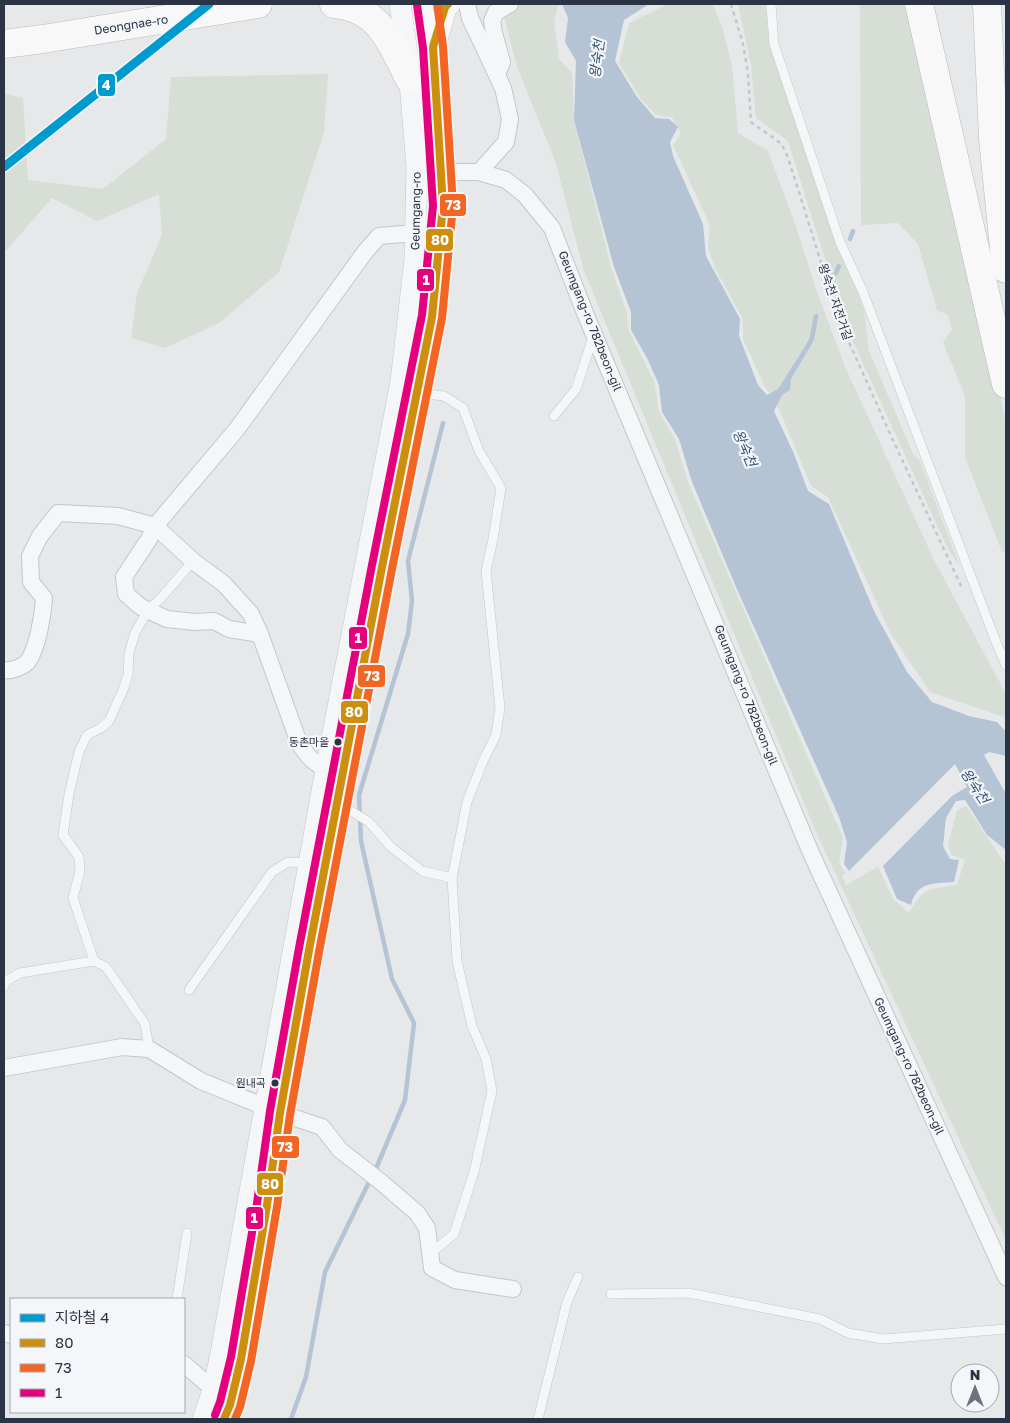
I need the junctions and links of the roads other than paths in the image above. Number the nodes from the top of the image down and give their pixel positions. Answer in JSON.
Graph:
{"nodes":[{"id":1,"x":258,"y":4,"type":"edge"},
{"id":2,"x":334,"y":4,"type":"edge"},
{"id":3,"x":400,"y":4,"type":"edge"},
{"id":4,"x":427,"y":4,"type":"edge"},
{"id":5,"x":448,"y":4,"type":"edge"},
{"id":6,"x":467,"y":4,"type":"edge"},
{"id":7,"x":771,"y":4,"type":"edge"},
{"id":8,"x":918,"y":4,"type":"edge"},
{"id":9,"x":936,"y":4,"type":"edge"},
{"id":10,"x":987,"y":5,"type":"edge"},
{"id":11,"x":503,"y":8,"type":"edge"},
{"id":12,"x":4,"y":44,"type":"edge"},
{"id":13,"x":433,"y":47,"type":"junction"},
{"id":14,"x":497,"y":75,"type":"junction"},
{"id":15,"x":410,"y":80,"type":"junction"},
{"id":16,"x":940,"y":100,"type":"junction"},
{"id":17,"x":442,"y":172,"type":"junction"},
{"id":18,"x":479,"y":172,"type":"junction"},
{"id":19,"x":416,"y":233,"type":"junction"},
{"id":20,"x":441,"y":236,"type":"junction"},
{"id":21,"x":1006,"y":269,"type":"edge"},
{"id":22,"x":594,"y":333,"type":"junction"},
{"id":23,"x":1006,"y":384,"type":"edge"},
{"id":24,"x":416,"y":393,"type":"junction"},
{"id":25,"x":554,"y":416,"type":"dead end"},
{"id":26,"x":155,"y":526,"type":"junction"},
{"id":27,"x":193,"y":561,"type":"junction"},
{"id":28,"x":148,"y":610,"type":"junction"},
{"id":29,"x":260,"y":634,"type":"junction"},
{"id":30,"x":1006,"y":665,"type":"edge"},
{"id":31,"x":4,"y":670,"type":"edge"},
{"id":32,"x":334,"y":772,"type":"junction"},
{"id":33,"x":336,"y":804,"type":"junction"},
{"id":34,"x":310,"y":863,"type":"junction"},
{"id":35,"x":452,"y":878,"type":"junction"},
{"id":36,"x":94,"y":961,"type":"junction"},
{"id":37,"x":5,"y":981,"type":"edge"},
{"id":38,"x":189,"y":990,"type":"dead end"},
{"id":39,"x":149,"y":1049,"type":"junction"},
{"id":40,"x":4,"y":1068,"type":"edge"},
{"id":41,"x":273,"y":1110,"type":"junction"},
{"id":42,"x":188,"y":1233,"type":"dead end"},
{"id":43,"x":430,"y":1253,"type":"junction"},
{"id":44,"x":1006,"y":1277,"type":"edge"},
{"id":45,"x":578,"y":1278,"type":"dead end"},
{"id":46,"x":513,"y":1289,"type":"dead end"},
{"id":47,"x":611,"y":1294,"type":"dead end"},
{"id":48,"x":177,"y":1298,"type":"edge"},
{"id":49,"x":1006,"y":1329,"type":"edge"},
{"id":50,"x":185,"y":1365,"type":"edge"},
{"id":51,"x":214,"y":1388,"type":"junction"},
{"id":52,"x":229,"y":1414,"type":"edge"},
{"id":53,"x":203,"y":1419,"type":"edge"},
{"id":54,"x":538,"y":1419,"type":"edge"}],
"edges":[{"from":1,"to":12,"type":"highway","name":"Deongnae-ro"},
{"from":2,"to":15,"type":"highway"},
{"from":3,"to":15,"type":"street","name":"Geumgang-ro"},
{"from":4,"to":13,"type":"street","name":"Geumgang-ro"},
{"from":5,"to":13,"type":"main road"},
{"from":6,"to":14,"type":"street"},
{"from":7,"to":30,"type":"lane"},
{"from":8,"to":16,"type":"highway"},
{"from":9,"to":16,"type":"highway"},
{"from":10,"to":21,"type":"highway"},
{"from":11,"to":14,"type":"street"},
{"from":13,"to":17,"type":"street","name":"Geumgang-ro"},
{"from":14,"to":18,"type":"street"},
{"from":15,"to":19,"type":"street","name":"Geumgang-ro"},
{"from":16,"to":23,"type":"highway"},
{"from":17,"to":18,"type":"street","name":"Geumgang-ro 782beon-gil"},
{"from":17,"to":20,"type":"street","name":"Geumgang-ro"},
{"from":18,"to":22,"type":"street","name":"Geumgang-ro 782beon-gil"},
{"from":19,"to":20,"type":"street"},
{"from":19,"to":26,"type":"street"},
{"from":19,"to":32,"type":"street","name":"Geumgang-ro"},
{"from":20,"to":24,"type":"street","name":"Geumgang-ro"},
{"from":22,"to":25,"type":"lane"},
{"from":22,"to":44,"type":"street","name":"Geumgang-ro 782beon-gil"},
{"from":24,"to":32,"type":"street","name":"Geumgang-ro"},
{"from":24,"to":35,"type":"lane"},
{"from":26,"to":27,"type":"street"},
{"from":26,"to":28,"type":"street"},
{"from":26,"to":31,"type":"street"},
{"from":27,"to":28,"type":"lane"},
{"from":27,"to":29,"type":"street"},
{"from":28,"to":29,"type":"street"},
{"from":28,"to":36,"type":"lane"},
{"from":29,"to":32,"type":"street"},
{"from":32,"to":33,"type":"street","name":"Geumgang-ro"},
{"from":33,"to":34,"type":"street","name":"Geumgang-ro"},
{"from":33,"to":35,"type":"lane"},
{"from":33,"to":41,"type":"street","name":"Geumgang-ro"},
{"from":34,"to":38,"type":"lane"},
{"from":34,"to":41,"type":"street","name":"Geumgang-ro"},
{"from":35,"to":43,"type":"lane"},
{"from":36,"to":37,"type":"lane"},
{"from":36,"to":39,"type":"lane"},
{"from":39,"to":40,"type":"street"},
{"from":39,"to":41,"type":"street"},
{"from":41,"to":43,"type":"street"},
{"from":41,"to":51,"type":"street","name":"Geumgang-ro"},
{"from":41,"to":52,"type":"street","name":"Geumgang-ro"},
{"from":42,"to":48,"type":"lane"},
{"from":43,"to":46,"type":"street"},
{"from":45,"to":54,"type":"lane"},
{"from":47,"to":49,"type":"lane"},
{"from":50,"to":51,"type":"street"},
{"from":51,"to":52,"type":"street"},
{"from":51,"to":53,"type":"street","name":"Geumgang-ro"}]}
